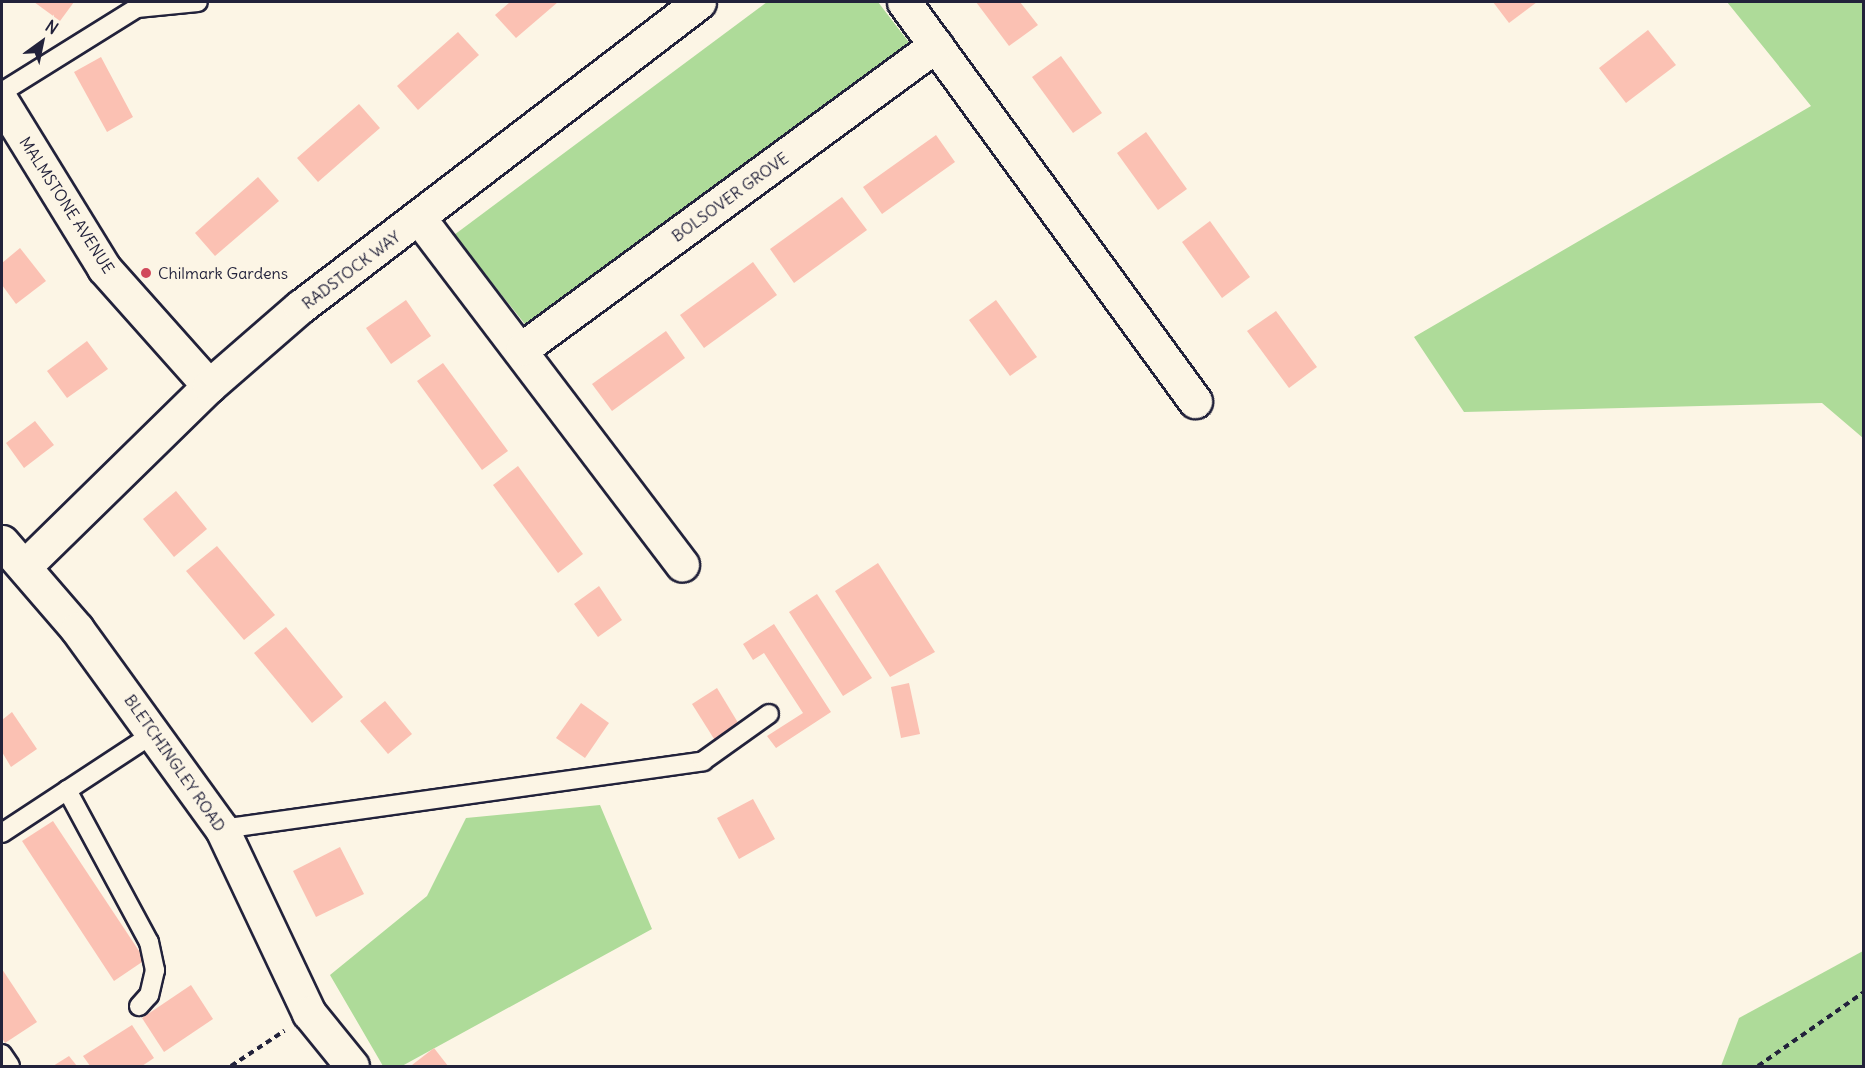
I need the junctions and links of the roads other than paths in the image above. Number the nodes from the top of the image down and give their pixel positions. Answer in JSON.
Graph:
{"nodes":[{"id":1,"x":198,"y":2,"type":"edge"},
{"id":2,"x":699,"y":2,"type":"edge"},
{"id":3,"x":904,"y":2,"type":"edge"},
{"id":4,"x":936,"y":45,"type":"junction"},
{"id":5,"x":2,"y":92,"type":"edge"},
{"id":6,"x":2,"y":102,"type":"edge"},
{"id":7,"x":418,"y":218,"type":"junction"},
{"id":8,"x":523,"y":348,"type":"junction"},
{"id":9,"x":208,"y":386,"type":"junction"},
{"id":10,"x":1194,"y":402,"type":"dead end"},
{"id":11,"x":2,"y":542,"type":"edge"},
{"id":12,"x":682,"y":564,"type":"dead end"},
{"id":13,"x":26,"y":566,"type":"junction"},
{"id":14,"x":769,"y":714,"type":"dead end"},
{"id":15,"x":156,"y":732,"type":"junction"},
{"id":16,"x":67,"y":790,"type":"junction"},
{"id":17,"x":222,"y":829,"type":"junction"},
{"id":18,"x":2,"y":833,"type":"edge"},
{"id":19,"x":139,"y":1006,"type":"dead end"},
{"id":20,"x":2,"y":1054,"type":"edge"},
{"id":21,"x":10,"y":1066,"type":"edge"},
{"id":22,"x":352,"y":1066,"type":"edge"}],
"edges":[{"from":1,"to":5,"type":"lane"},
{"from":2,"to":7,"type":"street","name":"RADSTOCK WAY"},
{"from":3,"to":4,"type":"street"},
{"from":4,"to":8,"type":"street","name":"BOLSOVER GROVE"},
{"from":4,"to":10,"type":"street"},
{"from":6,"to":9,"type":"street","name":"MALMSTONE AVENUE"},
{"from":7,"to":8,"type":"street"},
{"from":7,"to":9,"type":"street","name":"RADSTOCK WAY"},
{"from":8,"to":12,"type":"street"},
{"from":9,"to":13,"type":"street","name":"RADSTOCK WAY"},
{"from":11,"to":13,"type":"street","name":"BLETCHINGLEY ROAD"},
{"from":13,"to":15,"type":"street","name":"BLETCHINGLEY ROAD"},
{"from":14,"to":17,"type":"lane"},
{"from":15,"to":16,"type":"lane"},
{"from":15,"to":17,"type":"street","name":"BLETCHINGLEY ROAD"},
{"from":16,"to":18,"type":"lane"},
{"from":16,"to":19,"type":"lane"},
{"from":17,"to":22,"type":"street","name":"BLETCHINGLEY ROAD"},
{"from":20,"to":21,"type":"lane"}]}
